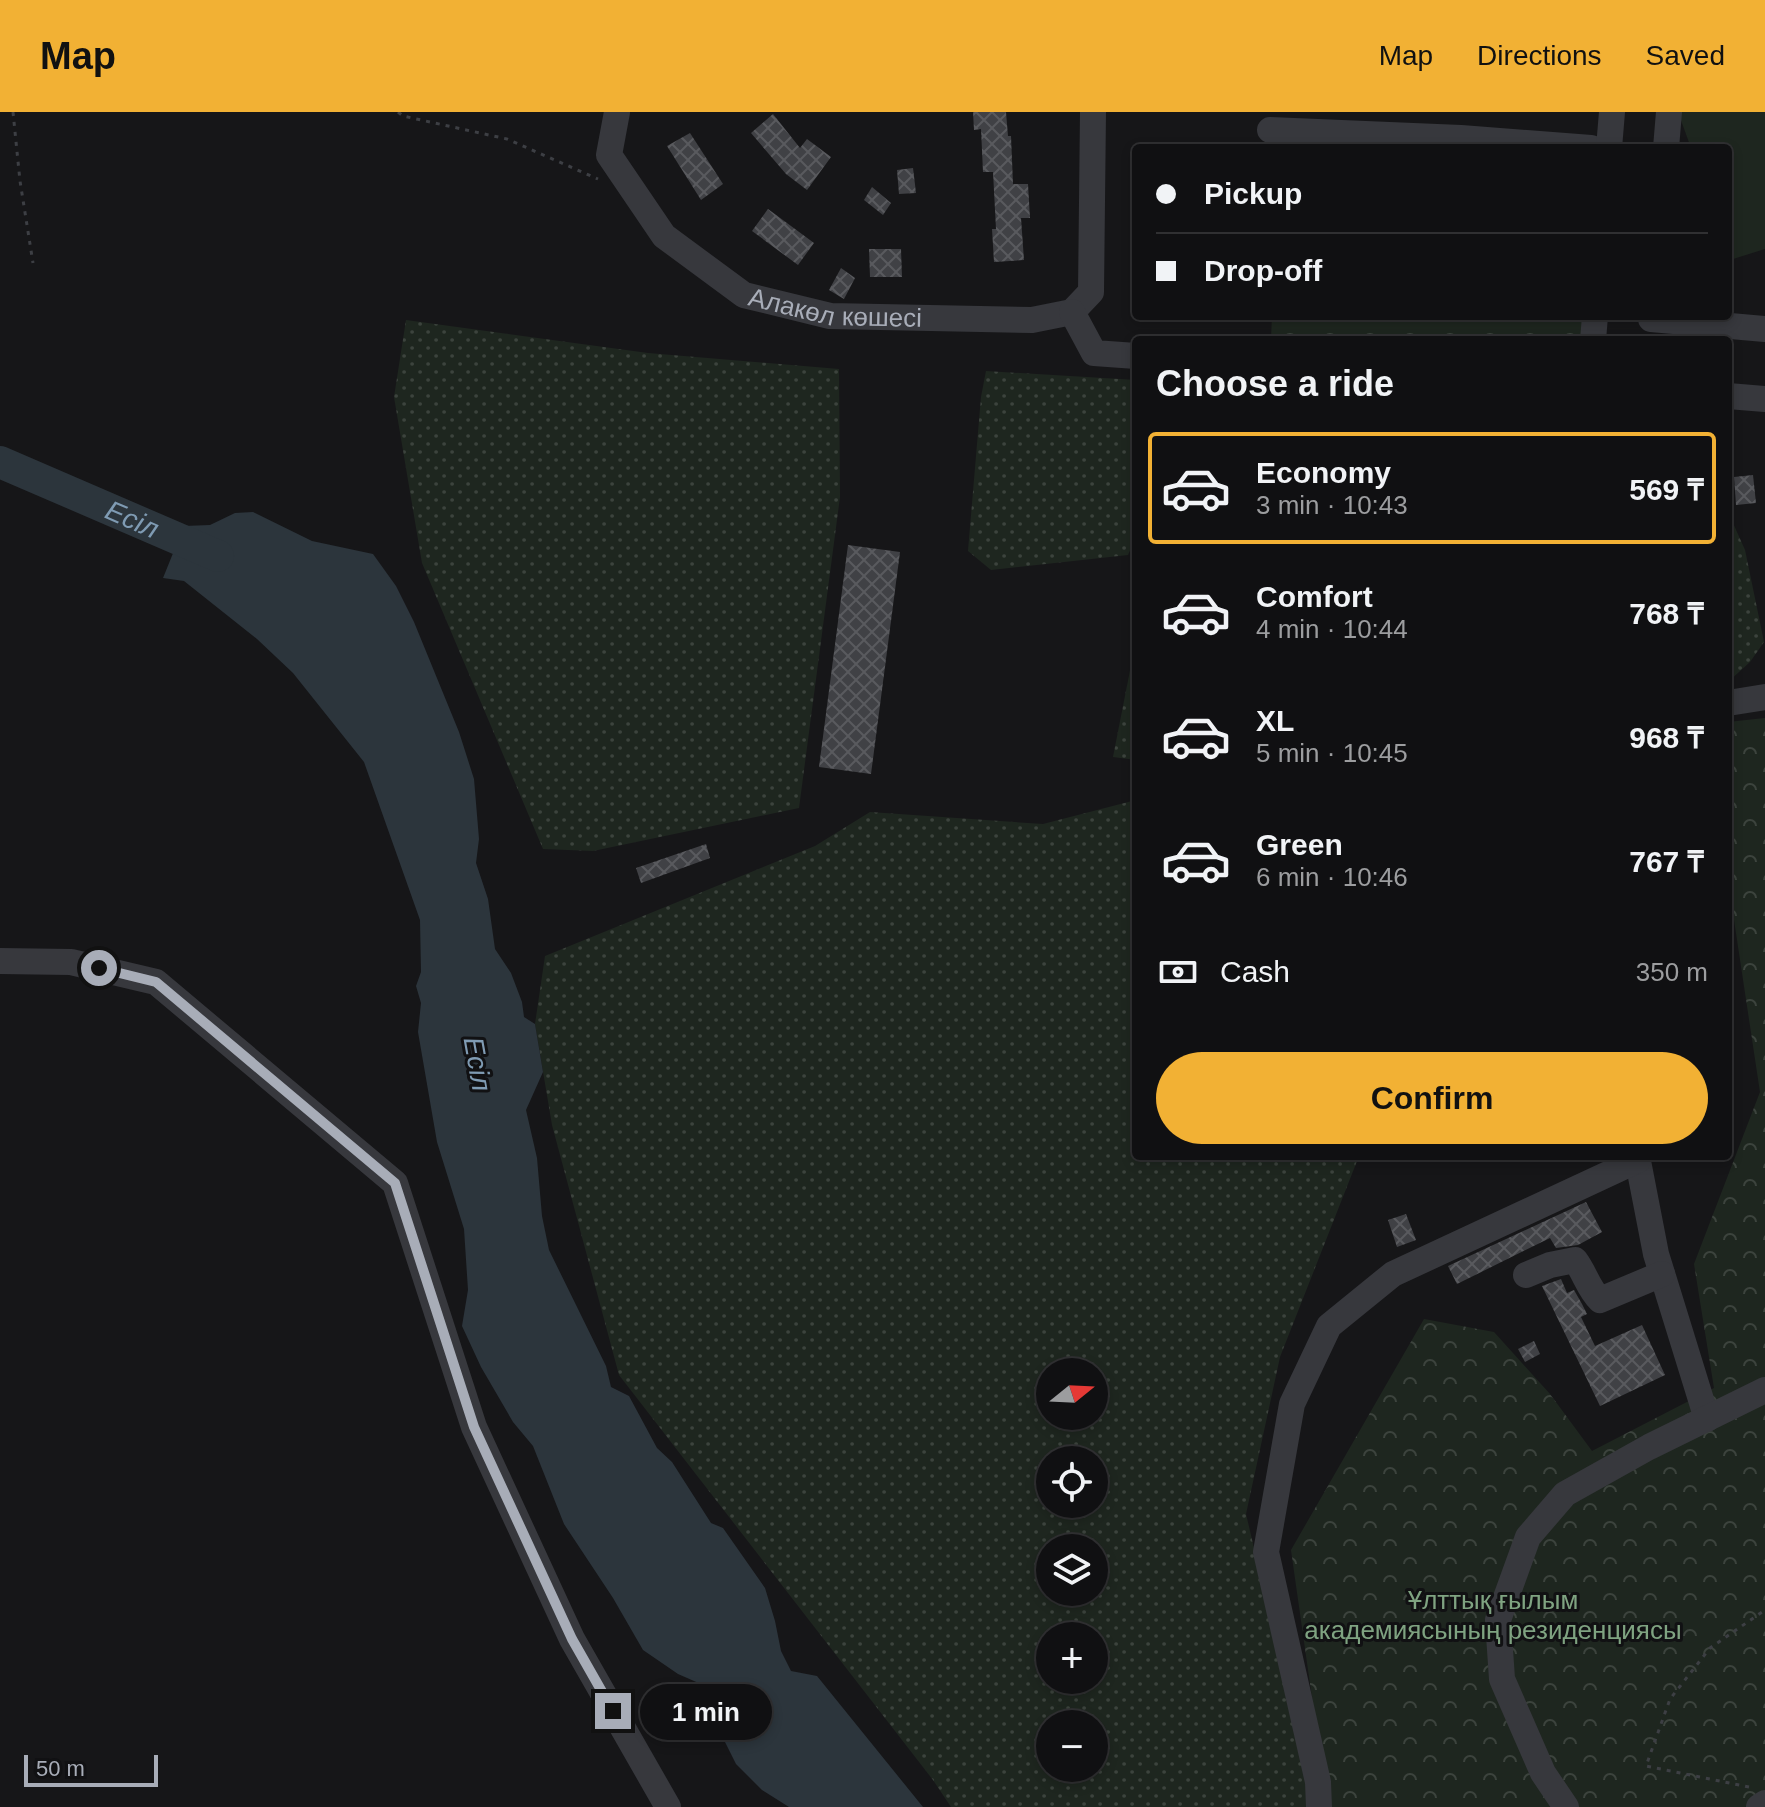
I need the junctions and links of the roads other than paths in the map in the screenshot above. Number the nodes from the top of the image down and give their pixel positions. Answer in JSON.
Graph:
{"nodes":[{"id":1,"x":617,"y":112,"type":"edge"},
{"id":2,"x":1093,"y":112,"type":"edge"},
{"id":3,"x":1612,"y":112,"type":"edge"},
{"id":4,"x":1669,"y":112,"type":"edge"},
{"id":5,"x":1270,"y":130,"type":"dead end"},
{"id":6,"x":1539,"y":144,"type":"edge"},
{"id":7,"x":1609,"y":144,"type":"edge"},
{"id":8,"x":1666,"y":144,"type":"edge"},
{"id":9,"x":1072,"y":312,"type":"junction"},
{"id":10,"x":1662,"y":320,"type":"edge"},
{"id":11,"x":1765,"y":329,"type":"edge"},
{"id":12,"x":1132,"y":356,"type":"edge"},
{"id":13,"x":1732,"y":396,"type":"edge"},
{"id":14,"x":1765,"y":399,"type":"edge"},
{"id":15,"x":1765,"y":697,"type":"edge"},
{"id":16,"x":1732,"y":702,"type":"edge"},
{"id":17,"x":0,"y":961,"type":"edge"},
{"id":18,"x":1634,"y":1160,"type":"edge"},
{"id":19,"x":1638,"y":1160,"type":"edge"},
{"id":20,"x":1662,"y":1274,"type":"junction"},
{"id":21,"x":1526,"y":1275,"type":"dead end"},
{"id":22,"x":1765,"y":1390,"type":"edge"},
{"id":23,"x":1707,"y":1419,"type":"junction"},
{"id":24,"x":668,"y":1807,"type":"edge"},
{"id":25,"x":1319,"y":1807,"type":"edge"},
{"id":26,"x":1566,"y":1807,"type":"edge"}],
"edges":[{"from":1,"to":9,"type":"street","name":"Алакөл көшесі"},
{"from":2,"to":9,"type":"street"},
{"from":3,"to":7,"type":"street"},
{"from":4,"to":8,"type":"street"},
{"from":5,"to":6,"type":"street"},
{"from":9,"to":12,"type":"street"},
{"from":10,"to":11,"type":"street"},
{"from":13,"to":14,"type":"street"},
{"from":15,"to":16,"type":"street"},
{"from":17,"to":24,"type":"street"},
{"from":18,"to":25,"type":"street"},
{"from":19,"to":20,"type":"street"},
{"from":20,"to":21,"type":"street"},
{"from":20,"to":23,"type":"street"},
{"from":22,"to":23,"type":"street"},
{"from":23,"to":26,"type":"street"}]}
